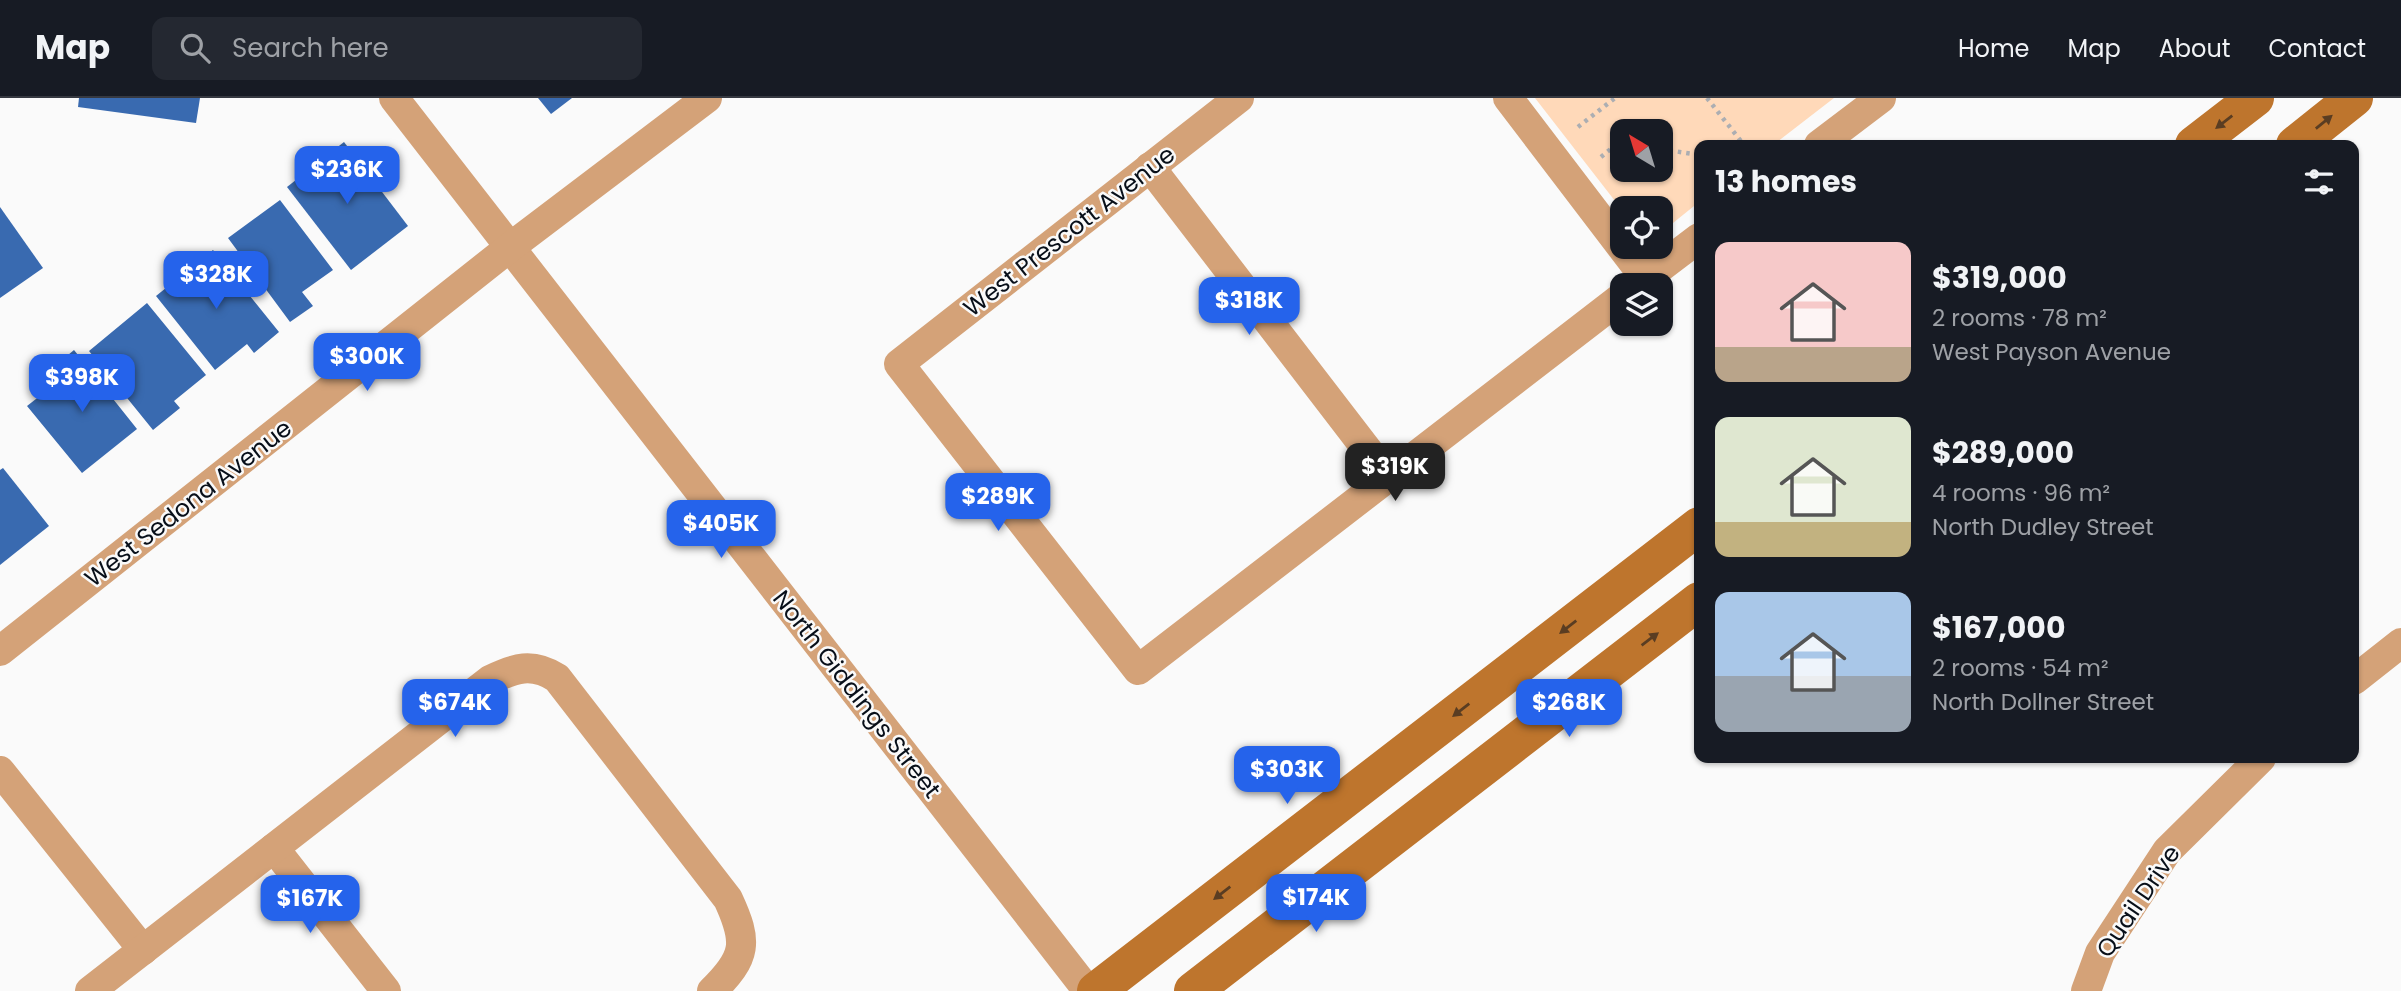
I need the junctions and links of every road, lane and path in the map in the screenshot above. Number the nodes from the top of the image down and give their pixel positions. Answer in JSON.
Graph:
{"nodes":[{"id":1,"x":394,"y":98,"type":"edge"},
{"id":2,"x":707,"y":98,"type":"edge"},
{"id":3,"x":1239,"y":98,"type":"edge"},
{"id":4,"x":1508,"y":98,"type":"edge"},
{"id":5,"x":1614,"y":98,"type":"edge"},
{"id":6,"x":1707,"y":98,"type":"edge"},
{"id":7,"x":1881,"y":98,"type":"edge"},
{"id":8,"x":2255,"y":98,"type":"edge"},
{"id":9,"x":2354,"y":98,"type":"edge"},
{"id":10,"x":1578,"y":127,"type":"dead end"},
{"id":11,"x":1740,"y":140,"type":"edge"},
{"id":12,"x":1826,"y":140,"type":"edge"},
{"id":13,"x":2200,"y":140,"type":"edge"},
{"id":14,"x":2301,"y":140,"type":"edge"},
{"id":15,"x":1610,"y":149,"type":"edge"},
{"id":16,"x":1673,"y":151,"type":"edge"},
{"id":17,"x":1694,"y":154,"type":"edge"},
{"id":18,"x":1601,"y":156,"type":"dead end"},
{"id":19,"x":1150,"y":167,"type":"junction"},
{"id":20,"x":1694,"y":242,"type":"edge"},
{"id":21,"x":509,"y":248,"type":"junction"},
{"id":22,"x":1635,"y":273,"type":"edge"},
{"id":23,"x":1654,"y":273,"type":"edge"},
{"id":24,"x":1610,"y":306,"type":"edge"},
{"id":25,"x":1388,"y":477,"type":"junction"},
{"id":26,"x":1694,"y":530,"type":"edge"},
{"id":27,"x":1694,"y":605,"type":"edge"},
{"id":28,"x":2401,"y":643,"type":"edge"},
{"id":29,"x":0,"y":651,"type":"edge"},
{"id":30,"x":2359,"y":676,"type":"edge"},
{"id":31,"x":2256,"y":763,"type":"edge"},
{"id":32,"x":0,"y":771,"type":"edge"},
{"id":33,"x":274,"y":848,"type":"junction"},
{"id":34,"x":143,"y":950,"type":"junction"},
{"id":35,"x":90,"y":991,"type":"edge"},
{"id":36,"x":386,"y":991,"type":"edge"},
{"id":37,"x":712,"y":991,"type":"edge"},
{"id":38,"x":1088,"y":991,"type":"edge"},
{"id":39,"x":1096,"y":991,"type":"edge"},
{"id":40,"x":1193,"y":991,"type":"edge"},
{"id":41,"x":2085,"y":991,"type":"edge"}],
"edges":[{"from":1,"to":21,"type":"street","name":"North Giddings Street"},
{"from":2,"to":21,"type":"street","name":"West Sedona Avenue"},
{"from":3,"to":19,"type":"street","name":"West Prescott Avenue"},
{"from":4,"to":22,"type":"street"},
{"from":5,"to":10,"type":"path"},
{"from":6,"to":11,"type":"path"},
{"from":7,"to":12,"type":"street"},
{"from":8,"to":13,"type":"main road","one_way":true},
{"from":14,"to":9,"type":"main road","one_way":true},
{"from":15,"to":18,"type":"path"},
{"from":16,"to":17,"type":"path"},
{"from":19,"to":25,"type":"street"},
{"from":19,"to":25,"type":"street","name":"West Prescott Avenue"},
{"from":20,"to":23,"type":"street"},
{"from":21,"to":29,"type":"street","name":"West Sedona Avenue"},
{"from":21,"to":38,"type":"street","name":"North Giddings Street"},
{"from":24,"to":25,"type":"street"},
{"from":26,"to":39,"type":"main road","one_way":true},
{"from":40,"to":27,"type":"main road","one_way":true},
{"from":28,"to":30,"type":"street"},
{"from":31,"to":41,"type":"street","name":"Quail Drive"},
{"from":32,"to":34,"type":"street"},
{"from":33,"to":34,"type":"street"},
{"from":33,"to":36,"type":"street"},
{"from":33,"to":37,"type":"street"},
{"from":34,"to":35,"type":"street"}]}
